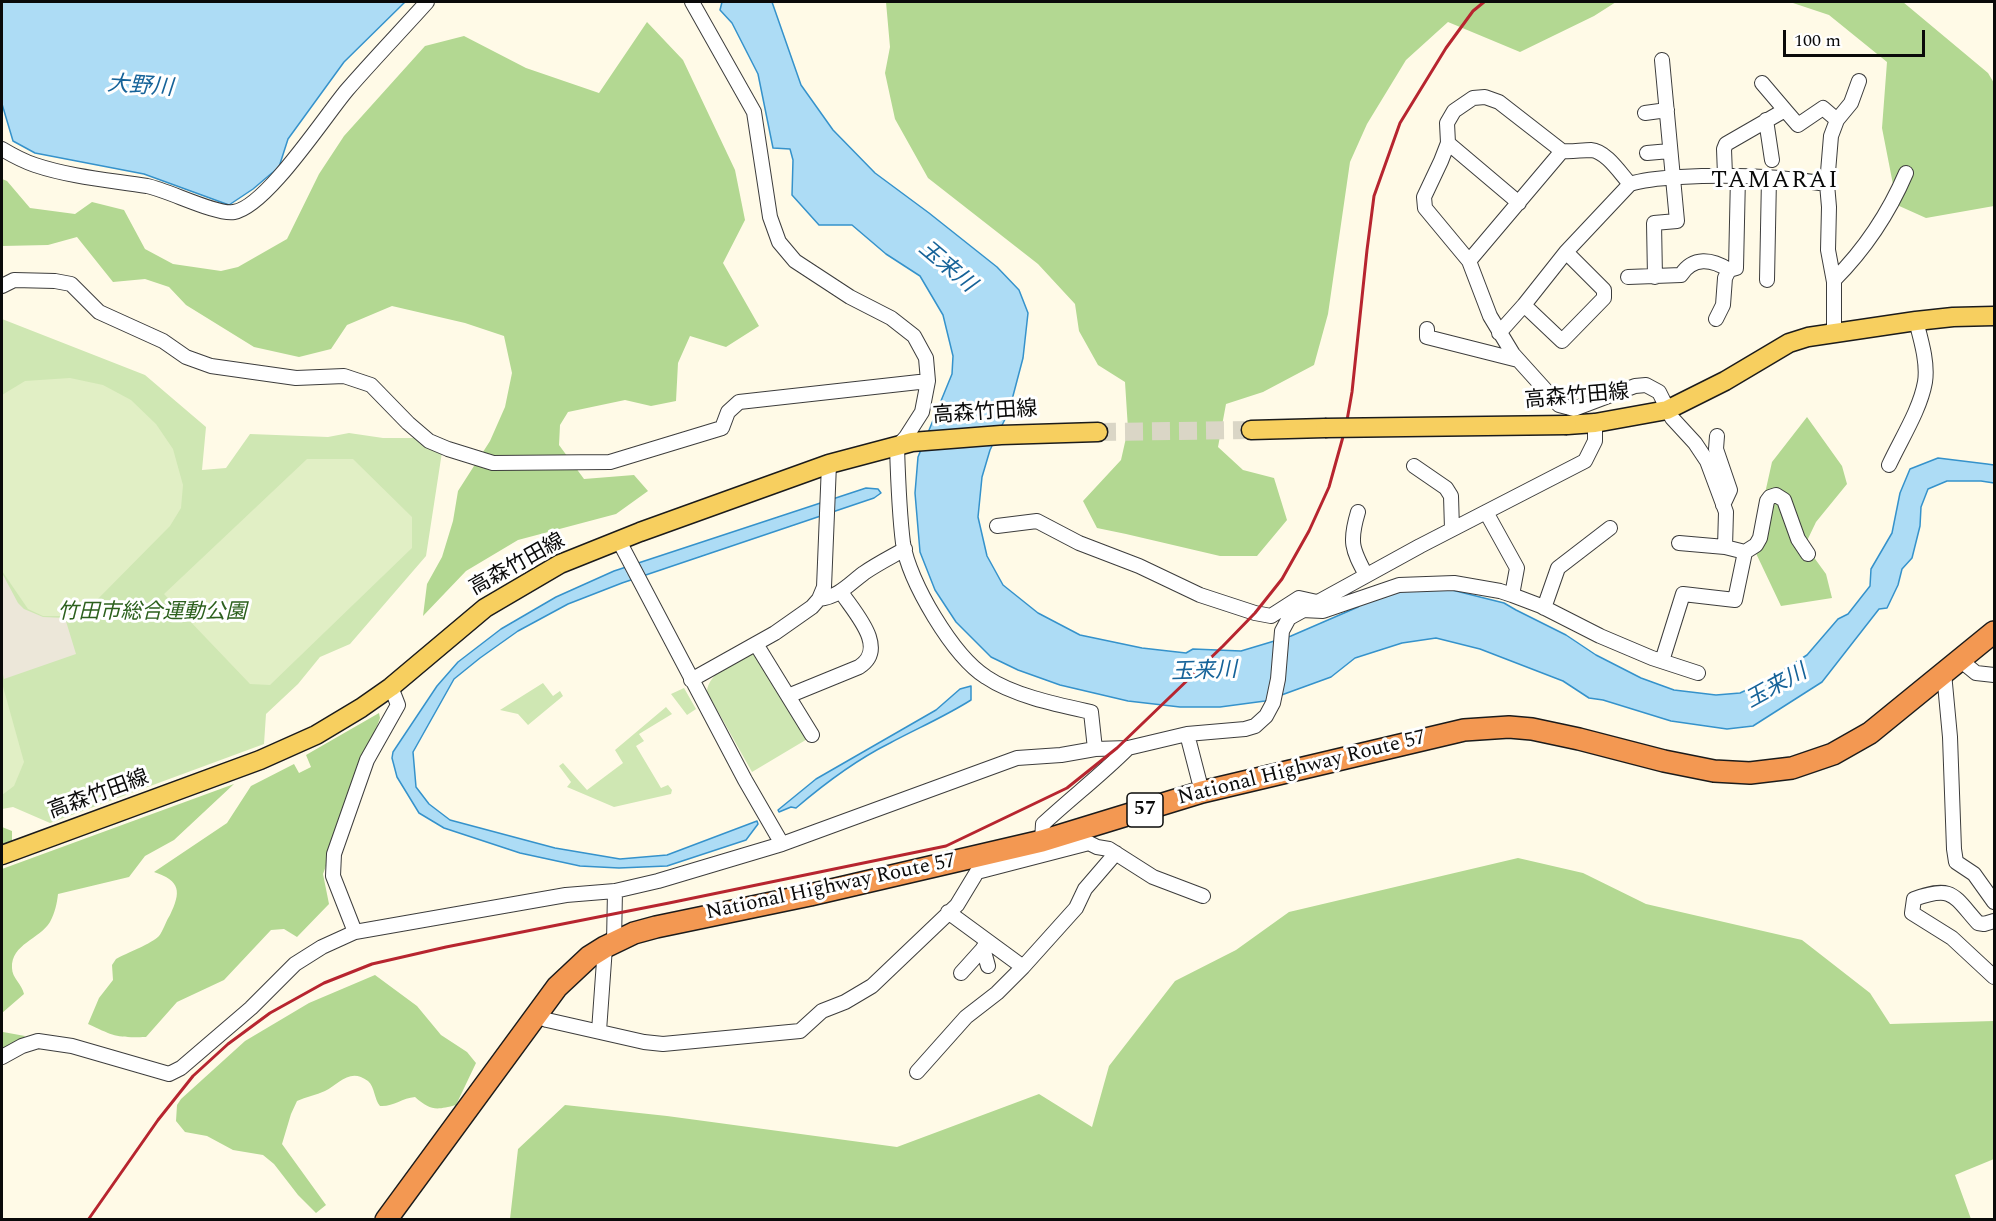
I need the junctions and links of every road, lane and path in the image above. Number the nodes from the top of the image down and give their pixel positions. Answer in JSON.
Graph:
{"nodes":[{"id":1,"x":427,"y":2,"type":"edge"},
{"id":2,"x":692,"y":2,"type":"edge"},
{"id":3,"x":1662,"y":60,"type":"dead end"},
{"id":4,"x":1858,"y":81,"type":"dead end"},
{"id":5,"x":1762,"y":83,"type":"dead end"},
{"id":6,"x":1666,"y":110,"type":"junction"},
{"id":7,"x":1785,"y":110,"type":"junction"},
{"id":8,"x":1645,"y":113,"type":"dead end"},
{"id":9,"x":1766,"y":120,"type":"junction"},
{"id":10,"x":1837,"y":120,"type":"junction"},
{"id":11,"x":1448,"y":143,"type":"junction"},
{"id":12,"x":2,"y":149,"type":"edge"},
{"id":13,"x":1562,"y":151,"type":"junction"},
{"id":14,"x":1670,"y":151,"type":"junction"},
{"id":15,"x":1647,"y":153,"type":"dead end"},
{"id":16,"x":1772,"y":160,"type":"dead end"},
{"id":17,"x":1906,"y":173,"type":"dead end"},
{"id":18,"x":1731,"y":175,"type":"junction"},
{"id":19,"x":1674,"y":178,"type":"junction"},
{"id":20,"x":1769,"y":178,"type":"junction"},
{"id":21,"x":1630,"y":184,"type":"junction"},
{"id":22,"x":1827,"y":184,"type":"junction"},
{"id":23,"x":1519,"y":203,"type":"junction"},
{"id":24,"x":1566,"y":252,"type":"junction"},
{"id":25,"x":1468,"y":261,"type":"junction"},
{"id":26,"x":1729,"y":270,"type":"junction"},
{"id":27,"x":1628,"y":277,"type":"dead end"},
{"id":28,"x":1655,"y":277,"type":"junction"},
{"id":29,"x":1767,"y":280,"type":"dead end"},
{"id":30,"x":1834,"y":280,"type":"junction"},
{"id":31,"x":2,"y":286,"type":"edge"},
{"id":32,"x":1524,"y":305,"type":"junction"},
{"id":33,"x":1995,"y":316,"type":"edge"},
{"id":34,"x":1716,"y":319,"type":"dead end"},
{"id":35,"x":1916,"y":321,"type":"junction"},
{"id":36,"x":1427,"y":329,"type":"dead end"},
{"id":37,"x":1499,"y":333,"type":"junction"},
{"id":38,"x":1834,"y":333,"type":"junction"},
{"id":39,"x":1518,"y":360,"type":"junction"},
{"id":40,"x":928,"y":381,"type":"junction"},
{"id":41,"x":1667,"y":410,"type":"junction"},
{"id":42,"x":1595,"y":423,"type":"junction"},
{"id":43,"x":1251,"y":430,"type":"tunnel mouth"},
{"id":44,"x":1098,"y":432,"type":"tunnel mouth"},
{"id":45,"x":1717,"y":436,"type":"dead end"},
{"id":46,"x":905,"y":444,"type":"junction"},
{"id":47,"x":1889,"y":465,"type":"dead end"},
{"id":48,"x":1414,"y":466,"type":"dead end"},
{"id":49,"x":829,"y":472,"type":"junction"},
{"id":50,"x":1723,"y":505,"type":"junction"},
{"id":51,"x":1358,"y":512,"type":"dead end"},
{"id":52,"x":1486,"y":512,"type":"junction"},
{"id":53,"x":997,"y":526,"type":"dead end"},
{"id":54,"x":1610,"y":528,"type":"dead end"},
{"id":55,"x":1452,"y":529,"type":"junction"},
{"id":56,"x":619,"y":541,"type":"junction"},
{"id":57,"x":1679,"y":543,"type":"dead end"},
{"id":58,"x":1725,"y":547,"type":"junction"},
{"id":59,"x":905,"y":549,"type":"junction"},
{"id":60,"x":1745,"y":552,"type":"junction"},
{"id":61,"x":1808,"y":554,"type":"dead end"},
{"id":62,"x":1366,"y":575,"type":"junction"},
{"id":63,"x":841,"y":592,"type":"junction"},
{"id":64,"x":1512,"y":596,"type":"junction"},
{"id":65,"x":819,"y":599,"type":"junction"},
{"id":66,"x":1317,"y":602,"type":"junction"},
{"id":67,"x":1544,"y":608,"type":"junction"},
{"id":68,"x":1302,"y":610,"type":"junction"},
{"id":69,"x":1995,"y":632,"type":"edge"},
{"id":70,"x":756,"y":644,"type":"junction"},
{"id":71,"x":1662,"y":661,"type":"junction"},
{"id":72,"x":1952,"y":667,"type":"junction"},
{"id":73,"x":1698,"y":672,"type":"dead end"},
{"id":74,"x":1995,"y":675,"type":"edge"},
{"id":75,"x":692,"y":680,"type":"junction"},
{"id":76,"x":391,"y":687,"type":"junction"},
{"id":77,"x":788,"y":696,"type":"junction"},
{"id":78,"x":1186,"y":734,"type":"junction"},
{"id":79,"x":812,"y":735,"type":"dead end"},
{"id":80,"x":1128,"y":748,"type":"junction"},
{"id":81,"x":1095,"y":749,"type":"junction"},
{"id":82,"x":1202,"y":792,"type":"junction"},
{"id":83,"x":1042,"y":841,"type":"junction"},
{"id":84,"x":782,"y":844,"type":"junction"},
{"id":85,"x":1116,"y":853,"type":"junction"},
{"id":86,"x":2,"y":855,"type":"edge"},
{"id":87,"x":615,"y":891,"type":"junction"},
{"id":88,"x":1203,"y":896,"type":"dead end"},
{"id":89,"x":1995,"y":902,"type":"edge"},
{"id":90,"x":948,"y":912,"type":"junction"},
{"id":91,"x":1995,"y":921,"type":"edge"},
{"id":92,"x":356,"y":932,"type":"junction"},
{"id":93,"x":609,"y":945,"type":"junction"},
{"id":94,"x":986,"y":946,"type":"junction"},
{"id":95,"x":988,"y":966,"type":"dead end"},
{"id":96,"x":1023,"y":967,"type":"junction"},
{"id":97,"x":961,"y":973,"type":"dead end"},
{"id":98,"x":1995,"y":977,"type":"edge"},
{"id":99,"x":535,"y":1015,"type":"junction"},
{"id":100,"x":599,"y":1030,"type":"junction"},
{"id":101,"x":2,"y":1057,"type":"edge"},
{"id":102,"x":917,"y":1072,"type":"dead end"},
{"id":103,"x":386,"y":1220,"type":"edge"}],
"edges":[{"from":1,"to":12,"type":"street"},
{"from":2,"to":40,"type":"street"},
{"from":3,"to":6,"type":"street"},
{"from":4,"to":10,"type":"street"},
{"from":5,"to":7,"type":"street"},
{"from":6,"to":8,"type":"street"},
{"from":6,"to":14,"type":"street"},
{"from":7,"to":9,"type":"street"},
{"from":7,"to":10,"type":"street"},
{"from":9,"to":16,"type":"street"},
{"from":9,"to":18,"type":"street"},
{"from":10,"to":22,"type":"street"},
{"from":11,"to":13,"type":"street"},
{"from":11,"to":23,"type":"street"},
{"from":11,"to":25,"type":"street"},
{"from":13,"to":21,"type":"street"},
{"from":13,"to":23,"type":"street"},
{"from":14,"to":15,"type":"street"},
{"from":14,"to":19,"type":"street"},
{"from":17,"to":30,"type":"street"},
{"from":18,"to":19,"type":"street"},
{"from":18,"to":20,"type":"street"},
{"from":18,"to":26,"type":"street"},
{"from":19,"to":21,"type":"street"},
{"from":19,"to":28,"type":"street"},
{"from":20,"to":22,"type":"street"},
{"from":20,"to":29,"type":"street"},
{"from":21,"to":24,"type":"street"},
{"from":22,"to":30,"type":"street"},
{"from":23,"to":25,"type":"street"},
{"from":24,"to":32,"type":"street"},
{"from":24,"to":32,"type":"street"},
{"from":25,"to":37,"type":"street"},
{"from":26,"to":28,"type":"street"},
{"from":26,"to":34,"type":"street"},
{"from":27,"to":28,"type":"street"},
{"from":30,"to":38,"type":"street"},
{"from":31,"to":40,"type":"street"},
{"from":32,"to":37,"type":"street"},
{"from":33,"to":35,"type":"main road","name":"高森竹田線"},
{"from":35,"to":38,"type":"main road","name":"高森竹田線"},
{"from":35,"to":47,"type":"street"},
{"from":36,"to":39,"type":"street"},
{"from":37,"to":39,"type":"street"},
{"from":38,"to":41,"type":"main road","name":"高森竹田線"},
{"from":39,"to":41,"type":"street"},
{"from":40,"to":46,"type":"street"},
{"from":41,"to":42,"type":"main road","name":"高森竹田線"},
{"from":41,"to":50,"type":"street"},
{"from":42,"to":43,"type":"main road","name":"高森竹田線","bridge":true},
{"from":42,"to":52,"type":"street"},
{"from":44,"to":46,"type":"main road","name":"高森竹田線"},
{"from":45,"to":50,"type":"street"},
{"from":46,"to":49,"type":"main road","name":"高森竹田線"},
{"from":46,"to":59,"type":"street"},
{"from":48,"to":55,"type":"street"},
{"from":49,"to":56,"type":"main road","name":"高森竹田線"},
{"from":49,"to":65,"type":"street"},
{"from":50,"to":58,"type":"street"},
{"from":51,"to":62,"type":"street"},
{"from":52,"to":55,"type":"street"},
{"from":52,"to":64,"type":"street"},
{"from":53,"to":66,"type":"street"},
{"from":54,"to":67,"type":"street"},
{"from":55,"to":62,"type":"street"},
{"from":56,"to":75,"type":"street"},
{"from":56,"to":76,"type":"main road","name":"高森竹田線"},
{"from":57,"to":58,"type":"street"},
{"from":58,"to":60,"type":"street"},
{"from":59,"to":63,"type":"street"},
{"from":59,"to":81,"type":"street"},
{"from":60,"to":61,"type":"street"},
{"from":60,"to":71,"type":"street"},
{"from":62,"to":66,"type":"street"},
{"from":63,"to":65,"type":"street"},
{"from":63,"to":77,"type":"street"},
{"from":64,"to":67,"type":"street"},
{"from":64,"to":68,"type":"street"},
{"from":65,"to":70,"type":"street"},
{"from":66,"to":68,"type":"street"},
{"from":67,"to":71,"type":"street"},
{"from":68,"to":78,"type":"street"},
{"from":69,"to":72,"type":"highway","name":"National Highway Route 57","number":"57"},
{"from":70,"to":75,"type":"street"},
{"from":70,"to":77,"type":"street"},
{"from":71,"to":73,"type":"street"},
{"from":72,"to":74,"type":"street"},
{"from":72,"to":82,"type":"highway","name":"National Highway Route 57","number":"57"},
{"from":72,"to":89,"type":"street"},
{"from":75,"to":84,"type":"street"},
{"from":76,"to":86,"type":"main road","name":"高森竹田線"},
{"from":76,"to":92,"type":"street"},
{"from":77,"to":79,"type":"street"},
{"from":78,"to":80,"type":"street"},
{"from":78,"to":82,"type":"street"},
{"from":80,"to":81,"type":"street"},
{"from":80,"to":83,"type":"street"},
{"from":81,"to":84,"type":"street"},
{"from":82,"to":83,"type":"highway","name":"National Highway Route 57","number":"57"},
{"from":83,"to":93,"type":"highway","name":"National Highway Route 57","number":"57"},
{"from":84,"to":87,"type":"street"},
{"from":85,"to":88,"type":"street"},
{"from":85,"to":90,"type":"street"},
{"from":85,"to":96,"type":"street"},
{"from":87,"to":92,"type":"street"},
{"from":87,"to":93,"type":"street"},
{"from":90,"to":94,"type":"street"},
{"from":90,"to":100,"type":"street"},
{"from":91,"to":98,"type":"street"},
{"from":92,"to":101,"type":"street"},
{"from":93,"to":99,"type":"highway","name":"National Highway Route 57","number":"57"},
{"from":93,"to":100,"type":"street"},
{"from":94,"to":95,"type":"street"},
{"from":94,"to":96,"type":"street"},
{"from":94,"to":97,"type":"street"},
{"from":96,"to":102,"type":"street"},
{"from":99,"to":100,"type":"street"},
{"from":99,"to":103,"type":"highway","name":"National Highway Route 57","number":"57"}]}
